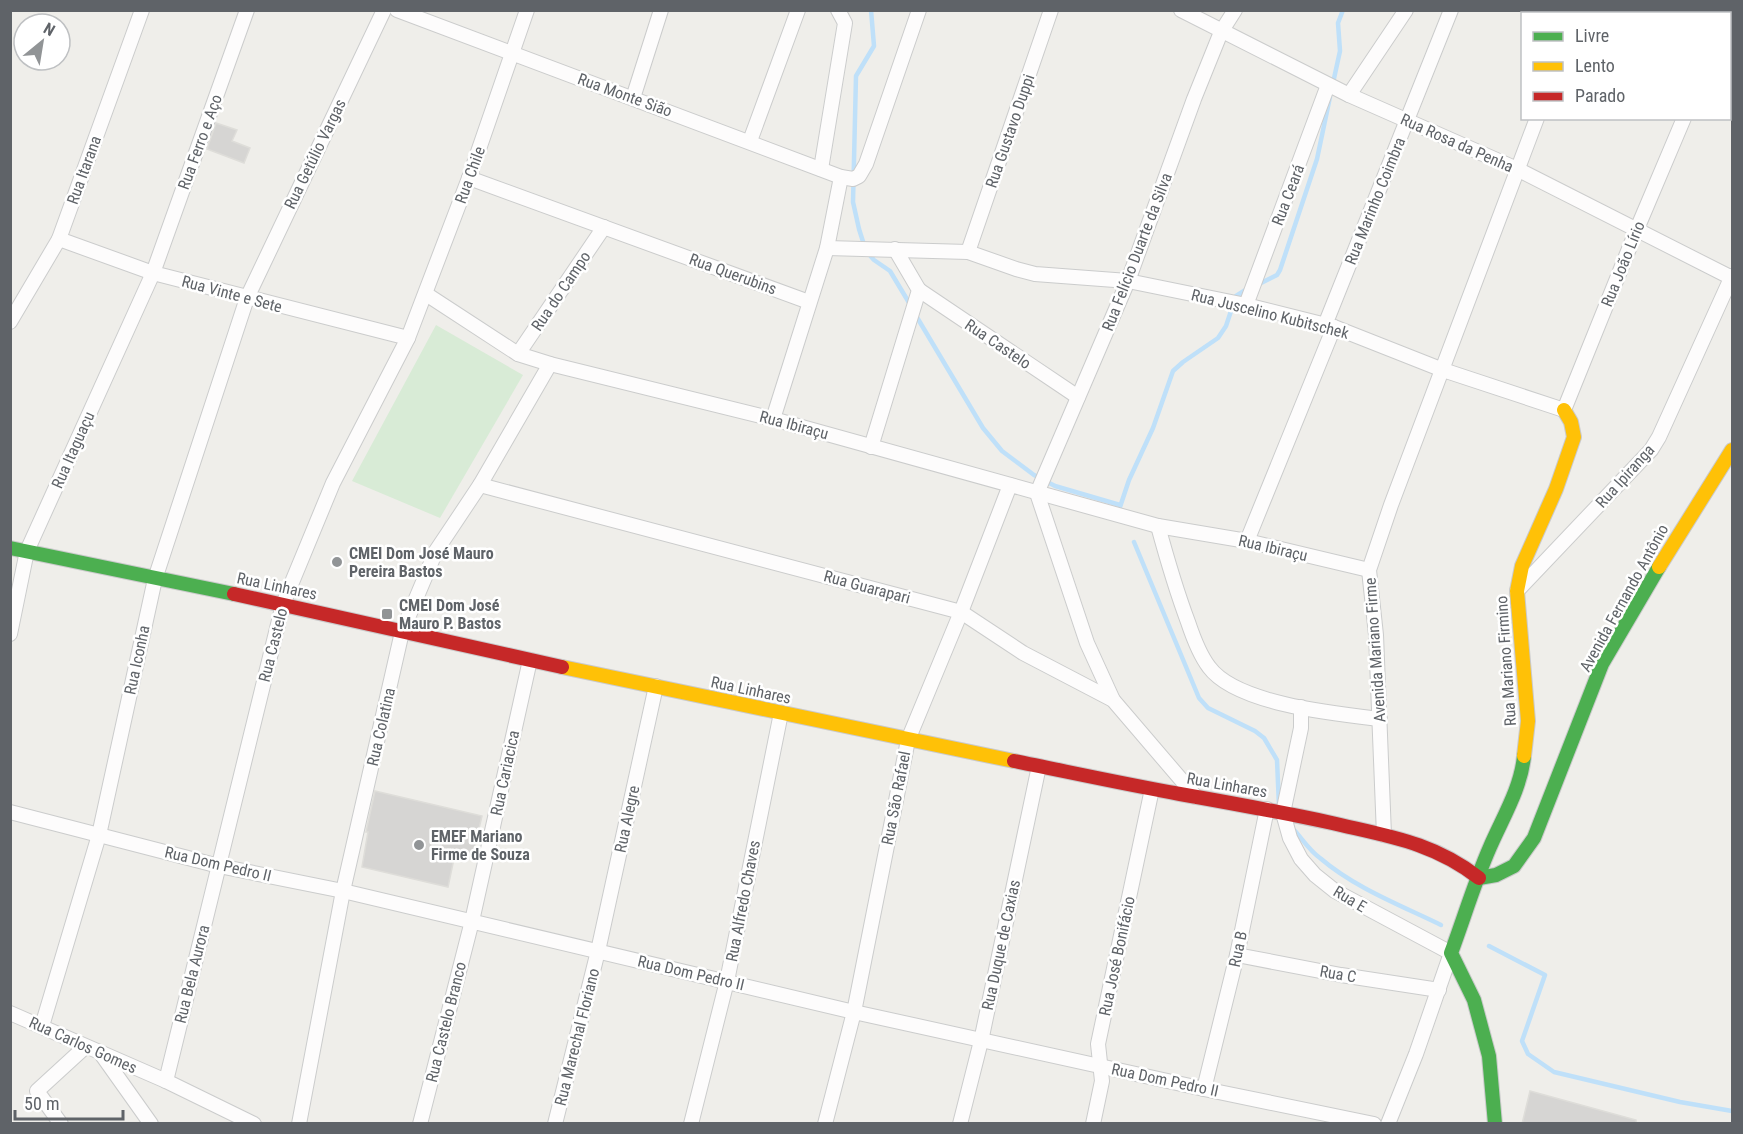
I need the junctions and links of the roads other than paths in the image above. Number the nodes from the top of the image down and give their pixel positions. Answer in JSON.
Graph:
{"nodes":[{"id":1,"x":142,"y":10,"type":"edge"},
{"id":2,"x":247,"y":10,"type":"edge"},
{"id":3,"x":384,"y":10,"type":"edge"},
{"id":4,"x":397,"y":10,"type":"edge"},
{"id":5,"x":527,"y":10,"type":"edge"},
{"id":6,"x":661,"y":10,"type":"edge"},
{"id":7,"x":798,"y":10,"type":"edge"},
{"id":8,"x":838,"y":10,"type":"edge"},
{"id":9,"x":919,"y":10,"type":"edge"},
{"id":10,"x":1051,"y":10,"type":"edge"},
{"id":11,"x":1181,"y":10,"type":"edge"},
{"id":12,"x":1235,"y":10,"type":"edge"},
{"id":13,"x":1406,"y":10,"type":"edge"},
{"id":14,"x":1450,"y":10,"type":"edge"},
{"id":15,"x":1221,"y":32,"type":"junction"},
{"id":16,"x":514,"y":53,"type":"junction"},
{"id":17,"x":1328,"y":85,"type":"junction"},
{"id":18,"x":1349,"y":95,"type":"junction"},
{"id":19,"x":633,"y":98,"type":"junction"},
{"id":20,"x":1536,"y":120,"type":"edge"},
{"id":21,"x":1683,"y":120,"type":"edge"},
{"id":22,"x":1408,"y":121,"type":"junction"},
{"id":23,"x":750,"y":141,"type":"junction"},
{"id":24,"x":821,"y":169,"type":"junction"},
{"id":25,"x":1517,"y":169,"type":"junction"},
{"id":26,"x":469,"y":178,"type":"junction"},
{"id":27,"x":847,"y":178,"type":"junction"},
{"id":28,"x":604,"y":227,"type":"junction"},
{"id":29,"x":1637,"y":229,"type":"junction"},
{"id":30,"x":58,"y":239,"type":"junction"},
{"id":31,"x":827,"y":248,"type":"junction"},
{"id":32,"x":895,"y":249,"type":"junction"},
{"id":33,"x":968,"y":252,"type":"junction"},
{"id":34,"x":153,"y":273,"type":"junction"},
{"id":35,"x":1732,"y":277,"type":"edge"},
{"id":36,"x":1128,"y":281,"type":"junction"},
{"id":37,"x":919,"y":290,"type":"junction"},
{"id":38,"x":426,"y":294,"type":"junction"},
{"id":39,"x":247,"y":298,"type":"junction"},
{"id":40,"x":809,"y":302,"type":"junction"},
{"id":41,"x":1246,"y":305,"type":"junction"},
{"id":42,"x":10,"y":322,"type":"edge"},
{"id":43,"x":1330,"y":326,"type":"junction"},
{"id":44,"x":408,"y":338,"type":"junction"},
{"id":45,"x":519,"y":354,"type":"junction"},
{"id":46,"x":550,"y":364,"type":"junction"},
{"id":47,"x":1443,"y":370,"type":"junction"},
{"id":48,"x":1078,"y":397,"type":"junction"},
{"id":49,"x":1564,"y":410,"type":"junction"},
{"id":50,"x":774,"y":419,"type":"junction"},
{"id":51,"x":872,"y":447,"type":"junction"},
{"id":52,"x":1732,"y":450,"type":"edge"},
{"id":53,"x":480,"y":485,"type":"junction"},
{"id":54,"x":1010,"y":485,"type":"junction"},
{"id":55,"x":1037,"y":493,"type":"junction"},
{"id":56,"x":1158,"y":526,"type":"junction"},
{"id":57,"x":1247,"y":541,"type":"junction"},
{"id":58,"x":10,"y":548,"type":"edge"},
{"id":59,"x":27,"y":551,"type":"junction"},
{"id":60,"x":1369,"y":570,"type":"junction"},
{"id":61,"x":155,"y":579,"type":"junction"},
{"id":62,"x":1517,"y":591,"type":"junction"},
{"id":63,"x":283,"y":604,"type":"junction"},
{"id":64,"x":961,"y":612,"type":"junction"},
{"id":65,"x":402,"y":632,"type":"junction"},
{"id":66,"x":10,"y":634,"type":"edge"},
{"id":67,"x":530,"y":660,"type":"junction"},
{"id":68,"x":656,"y":686,"type":"junction"},
{"id":69,"x":1113,"y":700,"type":"junction"},
{"id":70,"x":1301,"y":707,"type":"junction"},
{"id":71,"x":781,"y":713,"type":"junction"},
{"id":72,"x":1380,"y":719,"type":"junction"},
{"id":73,"x":908,"y":740,"type":"junction"},
{"id":74,"x":1039,"y":766,"type":"junction"},
{"id":75,"x":1152,"y":789,"type":"junction"},
{"id":76,"x":1196,"y":797,"type":"junction"},
{"id":77,"x":1267,"y":808,"type":"junction"},
{"id":78,"x":10,"y":812,"type":"edge"},
{"id":79,"x":1283,"y":813,"type":"junction"},
{"id":80,"x":99,"y":835,"type":"junction"},
{"id":81,"x":1384,"y":835,"type":"junction"},
{"id":82,"x":219,"y":866,"type":"junction"},
{"id":83,"x":1479,"y":878,"type":"junction"},
{"id":84,"x":343,"y":891,"type":"junction"},
{"id":85,"x":472,"y":921,"type":"junction"},
{"id":86,"x":598,"y":951,"type":"junction"},
{"id":87,"x":1451,"y":953,"type":"junction"},
{"id":88,"x":1237,"y":955,"type":"junction"},
{"id":89,"x":727,"y":981,"type":"junction"},
{"id":90,"x":1439,"y":990,"type":"junction"},
{"id":91,"x":854,"y":1012,"type":"junction"},
{"id":92,"x":10,"y":1013,"type":"edge"},
{"id":93,"x":42,"y":1026,"type":"junction"},
{"id":94,"x":981,"y":1041,"type":"junction"},
{"id":95,"x":85,"y":1047,"type":"junction"},
{"id":96,"x":101,"y":1054,"type":"junction"},
{"id":97,"x":1101,"y":1066,"type":"junction"},
{"id":98,"x":166,"y":1081,"type":"junction"},
{"id":99,"x":1204,"y":1089,"type":"junction"},
{"id":100,"x":1321,"y":1118,"type":"edge"},
{"id":101,"x":60,"y":1124,"type":"edge"},
{"id":102,"x":151,"y":1124,"type":"edge"},
{"id":103,"x":254,"y":1124,"type":"edge"},
{"id":104,"x":299,"y":1124,"type":"edge"},
{"id":105,"x":420,"y":1124,"type":"edge"},
{"id":106,"x":555,"y":1124,"type":"edge"},
{"id":107,"x":691,"y":1124,"type":"edge"},
{"id":108,"x":825,"y":1124,"type":"edge"},
{"id":109,"x":960,"y":1124,"type":"edge"},
{"id":110,"x":1093,"y":1124,"type":"edge"},
{"id":111,"x":1374,"y":1124,"type":"edge"},
{"id":112,"x":1388,"y":1124,"type":"edge"},
{"id":113,"x":1495,"y":1124,"type":"edge"}],
"edges":[{"from":1,"to":30,"type":"street","name":"Rua Itarana"},
{"from":2,"to":34,"type":"street","name":"Rua Ferro e Aço"},
{"from":3,"to":39,"type":"street","name":"Rua Getúlio Vargas"},
{"from":4,"to":16,"type":"street","name":"Rua Monte Sião"},
{"from":5,"to":16,"type":"street","name":"Rua Chile"},
{"from":6,"to":19,"type":"street"},
{"from":7,"to":23,"type":"street"},
{"from":8,"to":24,"type":"street"},
{"from":9,"to":27,"type":"street"},
{"from":10,"to":33,"type":"street","name":"Rua Gustavo Duppi"},
{"from":11,"to":15,"type":"street","name":"Rua Rosa da Penha"},
{"from":12,"to":15,"type":"street","name":"Rua Felício Duarte da Silva"},
{"from":13,"to":18,"type":"street"},
{"from":14,"to":22,"type":"street","name":"Rua Marinho Coimbra"},
{"from":15,"to":17,"type":"street","name":"Rua Rosa da Penha"},
{"from":15,"to":36,"type":"street","name":"Rua Felício Duarte da Silva"},
{"from":16,"to":19,"type":"street","name":"Rua Monte Sião"},
{"from":16,"to":26,"type":"street","name":"Rua Chile"},
{"from":17,"to":18,"type":"street","name":"Rua Rosa da Penha"},
{"from":17,"to":41,"type":"street","name":"Rua Ceará"},
{"from":18,"to":22,"type":"street","name":"Rua Rosa da Penha"},
{"from":19,"to":23,"type":"street","name":"Rua Monte Sião"},
{"from":20,"to":25,"type":"street"},
{"from":21,"to":29,"type":"street","name":"Rua João Lírio"},
{"from":22,"to":25,"type":"street","name":"Rua Rosa da Penha"},
{"from":22,"to":43,"type":"street","name":"Rua Marinho Coimbra"},
{"from":23,"to":24,"type":"street","name":"Rua Monte Sião"},
{"from":24,"to":27,"type":"street","name":"Rua Monte Sião"},
{"from":25,"to":29,"type":"street","name":"Rua Rosa da Penha"},
{"from":25,"to":47,"type":"street"},
{"from":26,"to":28,"type":"street","name":"Rua Querubins"},
{"from":26,"to":38,"type":"street","name":"Rua Chile"},
{"from":27,"to":31,"type":"street"},
{"from":28,"to":40,"type":"street","name":"Rua Querubins"},
{"from":28,"to":45,"type":"street","name":"Rua do Campo"},
{"from":29,"to":35,"type":"street","name":"Rua Rosa da Penha"},
{"from":29,"to":49,"type":"street","name":"Rua João Lírio"},
{"from":30,"to":34,"type":"street","name":"Rua Vinte e Sete"},
{"from":30,"to":42,"type":"street","name":"Rua Itarana"},
{"from":31,"to":32,"type":"street"},
{"from":31,"to":40,"type":"street"},
{"from":32,"to":33,"type":"street"},
{"from":32,"to":37,"type":"street"},
{"from":33,"to":36,"type":"street","name":"Rua Juscelino Kubitschek"},
{"from":34,"to":39,"type":"street","name":"Rua Vinte e Sete"},
{"from":34,"to":59,"type":"street","name":"Rua Itaguaçu"},
{"from":35,"to":62,"type":"street","name":"Rua Ipiranga"},
{"from":36,"to":41,"type":"street","name":"Rua Juscelino Kubitschek"},
{"from":36,"to":48,"type":"street","name":"Rua Felício Duarte da Silva"},
{"from":37,"to":48,"type":"street","name":"Rua Castelo"},
{"from":37,"to":51,"type":"street"},
{"from":38,"to":44,"type":"street","name":"Rua Chile"},
{"from":38,"to":45,"type":"street"},
{"from":39,"to":44,"type":"street","name":"Rua Vinte e Sete"},
{"from":39,"to":61,"type":"street","name":"Rua Iconha"},
{"from":40,"to":50,"type":"street"},
{"from":41,"to":43,"type":"street","name":"Rua Juscelino Kubitschek"},
{"from":43,"to":47,"type":"street","name":"Rua Juscelino Kubitschek"},
{"from":43,"to":57,"type":"street","name":"Rua Marinho Coimbra"},
{"from":44,"to":63,"type":"street","name":"Rua Castelo"},
{"from":45,"to":46,"type":"street"},
{"from":46,"to":50,"type":"street","name":"Rua Ibiraçu"},
{"from":46,"to":53,"type":"street","name":"Rua Colatina"},
{"from":47,"to":49,"type":"street","name":"Rua Juscelino Kubitschek"},
{"from":47,"to":60,"type":"street","name":"Avenida Mariano Firme"},
{"from":48,"to":55,"type":"street","name":"Rua Felício Duarte da Silva"},
{"from":49,"to":62,"type":"street","name":"Rua Mariano Firmino"},
{"from":50,"to":51,"type":"street","name":"Rua Ibiraçu"},
{"from":51,"to":54,"type":"street","name":"Rua Ibiraçu"},
{"from":52,"to":83,"type":"street","name":"Avenida Fernando Antônio"},
{"from":53,"to":64,"type":"street","name":"Rua Guarapari"},
{"from":53,"to":65,"type":"street","name":"Rua Colatina"},
{"from":54,"to":55,"type":"street","name":"Rua Ibiraçu"},
{"from":54,"to":64,"type":"street","name":"Rua São Rafael"},
{"from":55,"to":56,"type":"street","name":"Rua Ibiraçu"},
{"from":55,"to":69,"type":"street"},
{"from":56,"to":57,"type":"street","name":"Rua Ibiraçu"},
{"from":56,"to":70,"type":"street"},
{"from":57,"to":60,"type":"street","name":"Rua Ibiraçu"},
{"from":58,"to":59,"type":"street","name":"Rua Linhares"},
{"from":59,"to":61,"type":"street","name":"Rua Linhares"},
{"from":59,"to":66,"type":"street","name":"Rua Itaguaçu"},
{"from":60,"to":72,"type":"street","name":"Avenida Mariano Firme"},
{"from":61,"to":63,"type":"street","name":"Rua Linhares"},
{"from":61,"to":80,"type":"street","name":"Rua Iconha"},
{"from":62,"to":83,"type":"street","name":"Rua Mariano Firmino"},
{"from":63,"to":65,"type":"street","name":"Rua Linhares"},
{"from":63,"to":82,"type":"street","name":"Rua Castelo"},
{"from":64,"to":69,"type":"street","name":"Rua Guarapari"},
{"from":64,"to":73,"type":"street","name":"Rua São Rafael"},
{"from":65,"to":67,"type":"street","name":"Rua Linhares"},
{"from":65,"to":84,"type":"street","name":"Rua Colatina"},
{"from":67,"to":68,"type":"street","name":"Rua Linhares"},
{"from":67,"to":85,"type":"street","name":"Rua Cariacica"},
{"from":68,"to":71,"type":"street","name":"Rua Linhares"},
{"from":68,"to":86,"type":"street","name":"Rua Alegre"},
{"from":69,"to":76,"type":"street","name":"Rua Guarapari"},
{"from":70,"to":72,"type":"street"},
{"from":70,"to":79,"type":"street"},
{"from":71,"to":73,"type":"street","name":"Rua Linhares"},
{"from":71,"to":89,"type":"street","name":"Rua Alfredo Chaves"},
{"from":72,"to":81,"type":"street","name":"Avenida Mariano Firme"},
{"from":73,"to":74,"type":"street","name":"Rua Linhares"},
{"from":73,"to":91,"type":"street","name":"Rua São Rafael"},
{"from":74,"to":75,"type":"street","name":"Rua Linhares"},
{"from":74,"to":94,"type":"street","name":"Rua Duque de Caxias"},
{"from":75,"to":76,"type":"street","name":"Rua Linhares"},
{"from":75,"to":97,"type":"street","name":"Rua José Bonifácio"},
{"from":76,"to":77,"type":"street","name":"Rua Linhares"},
{"from":77,"to":79,"type":"street","name":"Rua Linhares"},
{"from":77,"to":88,"type":"street","name":"Rua B"},
{"from":78,"to":80,"type":"street","name":"Rua Dom Pedro II"},
{"from":79,"to":81,"type":"street","name":"Rua Linhares"},
{"from":79,"to":87,"type":"street","name":"Rua E"},
{"from":80,"to":82,"type":"street","name":"Rua Dom Pedro II"},
{"from":80,"to":93,"type":"street","name":"Rua Iconha"},
{"from":81,"to":83,"type":"street","name":"Rua Linhares"},
{"from":82,"to":84,"type":"street","name":"Rua Dom Pedro II"},
{"from":82,"to":98,"type":"street","name":"Rua Bela Aurora"},
{"from":83,"to":87,"type":"street","name":"Rua Mariano Firmino"},
{"from":84,"to":85,"type":"street","name":"Rua Dom Pedro II"},
{"from":84,"to":104,"type":"street","name":"Rua Colatina"},
{"from":85,"to":86,"type":"street","name":"Rua Dom Pedro II"},
{"from":85,"to":105,"type":"street","name":"Rua Castelo Branco"},
{"from":86,"to":89,"type":"street","name":"Rua Dom Pedro II"},
{"from":86,"to":106,"type":"street","name":"Rua Marechal Floriano"},
{"from":87,"to":90,"type":"street"},
{"from":87,"to":113,"type":"street"},
{"from":88,"to":90,"type":"street","name":"Rua C"},
{"from":88,"to":99,"type":"street","name":"Rua B"},
{"from":89,"to":91,"type":"street","name":"Rua Dom Pedro II"},
{"from":89,"to":107,"type":"street","name":"Rua Alfredo Chaves"},
{"from":90,"to":112,"type":"street"},
{"from":91,"to":94,"type":"street","name":"Rua Dom Pedro II"},
{"from":91,"to":108,"type":"street","name":"Rua São Rafael"},
{"from":92,"to":93,"type":"street","name":"Rua Carlos Gomes"},
{"from":93,"to":95,"type":"street","name":"Rua Carlos Gomes"},
{"from":94,"to":97,"type":"street","name":"Rua Dom Pedro II"},
{"from":94,"to":109,"type":"street","name":"Rua Duque de Caxias"},
{"from":95,"to":96,"type":"street","name":"Rua Carlos Gomes"},
{"from":95,"to":101,"type":"street"},
{"from":96,"to":98,"type":"street","name":"Rua Carlos Gomes"},
{"from":96,"to":102,"type":"street"},
{"from":97,"to":99,"type":"street","name":"Rua Dom Pedro II"},
{"from":97,"to":110,"type":"street","name":"Rua José Bonifácio"},
{"from":98,"to":103,"type":"street","name":"Rua Carlos Gomes"},
{"from":99,"to":100,"type":"street","name":"Rua Dom Pedro II"},
{"from":100,"to":111,"type":"street","name":"Rua Dom Pedro II"}]}
